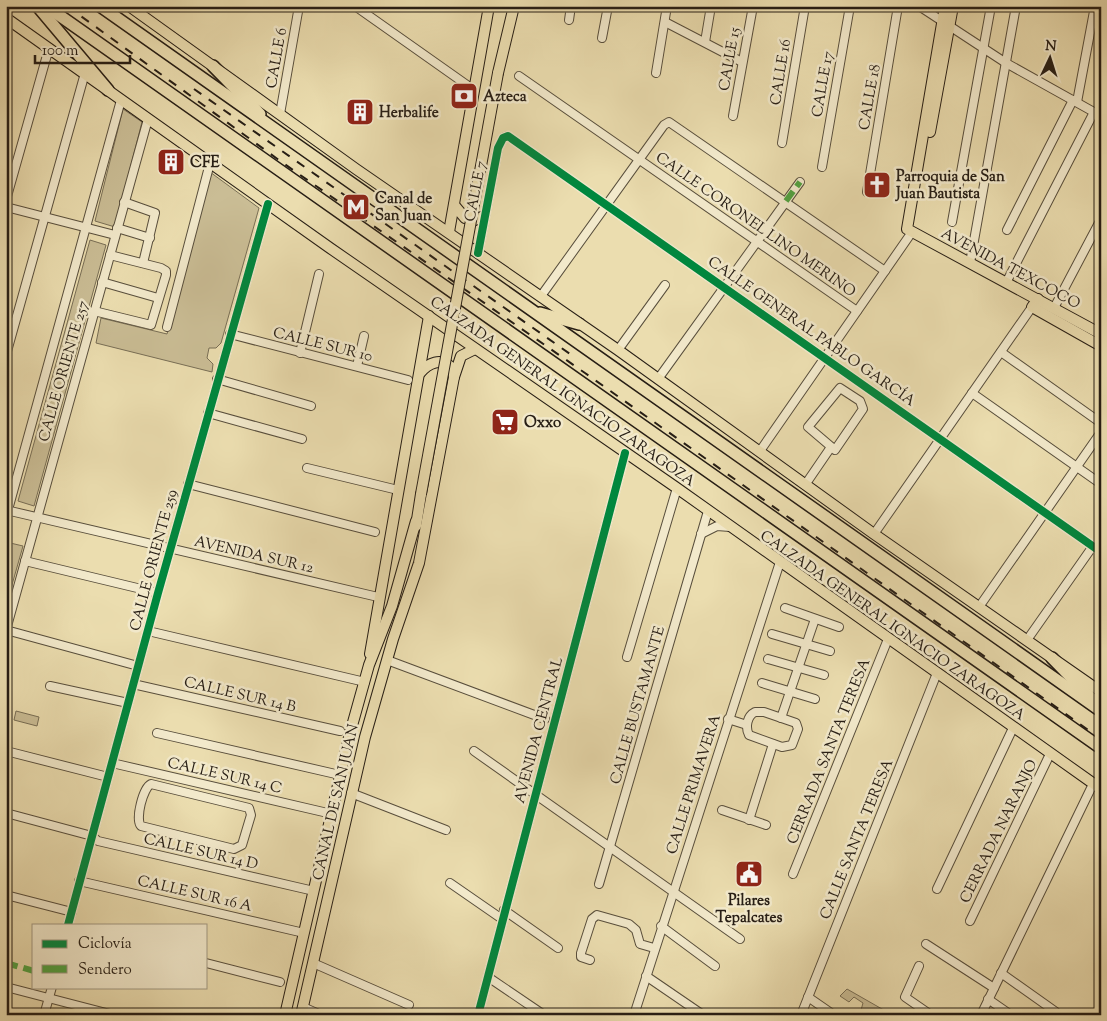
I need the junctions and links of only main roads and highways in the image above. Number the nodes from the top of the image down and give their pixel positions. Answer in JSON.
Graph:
{"nodes":[{"id":1,"x":38,"y":6,"type":"edge"},
{"id":2,"x":46,"y":6,"type":"edge"},
{"id":3,"x":100,"y":6,"type":"edge"},
{"id":4,"x":129,"y":6,"type":"edge"},
{"id":5,"x":489,"y":6,"type":"edge"},
{"id":6,"x":507,"y":6,"type":"edge"},
{"id":7,"x":514,"y":6,"type":"edge"},
{"id":8,"x":945,"y":6,"type":"edge"},
{"id":9,"x":953,"y":6,"type":"edge"},
{"id":10,"x":6,"y":18,"type":"edge"},
{"id":11,"x":946,"y":23,"type":"junction"},
{"id":12,"x":506,"y":32,"type":"junction"},
{"id":13,"x":213,"y":66,"type":"junction"},
{"id":14,"x":108,"y":90,"type":"junction"},
{"id":15,"x":269,"y":125,"type":"junction"},
{"id":16,"x":454,"y":205,"type":"junction"},
{"id":17,"x":484,"y":216,"type":"road end"},
{"id":18,"x":449,"y":232,"type":"junction"},
{"id":19,"x":1035,"y":303,"type":"junction"},
{"id":20,"x":532,"y":311,"type":"junction"},
{"id":21,"x":429,"y":316,"type":"junction"},
{"id":22,"x":1062,"y":318,"type":"junction"},
{"id":23,"x":579,"y":324,"type":"junction"},
{"id":24,"x":1101,"y":334,"type":"edge"},
{"id":25,"x":1101,"y":346,"type":"edge"},
{"id":26,"x":475,"y":349,"type":"junction"},
{"id":27,"x":420,"y":373,"type":"junction"},
{"id":28,"x":454,"y":378,"type":"junction"},
{"id":29,"x":416,"y":521,"type":"junction"},
{"id":30,"x":406,"y":599,"type":"junction"},
{"id":31,"x":1052,"y":658,"type":"junction"},
{"id":32,"x":369,"y":665,"type":"junction"},
{"id":33,"x":1101,"y":692,"type":"edge"},
{"id":34,"x":1101,"y":707,"type":"edge"},
{"id":35,"x":1101,"y":711,"type":"edge"},
{"id":36,"x":1101,"y":748,"type":"edge"},
{"id":37,"x":1097,"y":787,"type":"edge"},
{"id":38,"x":302,"y":1011,"type":"edge"},
{"id":39,"x":285,"y":1015,"type":"edge"}],
"edges":[{"from":1,"to":14,"type":"highway"},
{"from":2,"to":36,"type":"highway","name":"CALZADA GENERAL IGNACIO ZARAGOZA"},
{"from":3,"to":15,"type":"highway"},
{"from":4,"to":13,"type":"main road"},
{"from":5,"to":16,"type":"main road","name":"CALLE 7"},
{"from":6,"to":12,"type":"main road"},
{"from":7,"to":12,"type":"main road"},
{"from":8,"to":11,"type":"main road"},
{"from":9,"to":11,"type":"main road"},
{"from":10,"to":14,"type":"main road","name":"CALZADA GENERAL IGNACIO ZARAGOZA"},
{"from":11,"to":19,"type":"main road","name":"AVENIDA TEXCOCO"},
{"from":12,"to":29,"type":"main road","name":"CANAL DE SAN JUAN","bridge":true},
{"from":13,"to":15,"type":"highway"},
{"from":13,"to":18,"type":"main road"},
{"from":14,"to":21,"type":"main road","name":"CALZADA GENERAL IGNACIO ZARAGOZA"},
{"from":15,"to":20,"type":"highway"},
{"from":16,"to":17,"type":"main road"},
{"from":16,"to":18,"type":"main road","name":"CALLE 7"},
{"from":18,"to":23,"type":"main road"},
{"from":19,"to":22,"type":"main road","name":"AVENIDA TEXCOCO"},
{"from":19,"to":22,"type":"main road","name":"AVENIDA TEXCOCO"},
{"from":20,"to":23,"type":"highway"},
{"from":20,"to":35,"type":"highway"},
{"from":21,"to":26,"type":"main road","name":"CALZADA GENERAL IGNACIO ZARAGOZA"},
{"from":21,"to":27,"type":"main road","name":"CANAL DE SAN JUAN"},
{"from":22,"to":24,"type":"main road","name":"AVENIDA TEXCOCO"},
{"from":22,"to":25,"type":"main road","name":"AVENIDA TEXCOCO"},
{"from":23,"to":31,"type":"main road"},
{"from":26,"to":28,"type":"main road","name":"CANAL DE SAN JUAN"},
{"from":26,"to":37,"type":"main road","name":"CALZADA GENERAL IGNACIO ZARAGOZA"},
{"from":27,"to":28,"type":"main road"},
{"from":27,"to":32,"type":"main road","name":"CANAL DE SAN JUAN"},
{"from":28,"to":30,"type":"main road","name":"CANAL DE SAN JUAN"},
{"from":29,"to":30,"type":"main road","name":"CANAL DE SAN JUAN"},
{"from":29,"to":32,"type":"main road","name":"CANAL DE SAN JUAN"},
{"from":30,"to":38,"type":"main road","name":"CANAL DE SAN JUAN"},
{"from":31,"to":33,"type":"main road"},
{"from":31,"to":34,"type":"highway"},
{"from":32,"to":39,"type":"main road","name":"CANAL DE SAN JUAN"}]}
